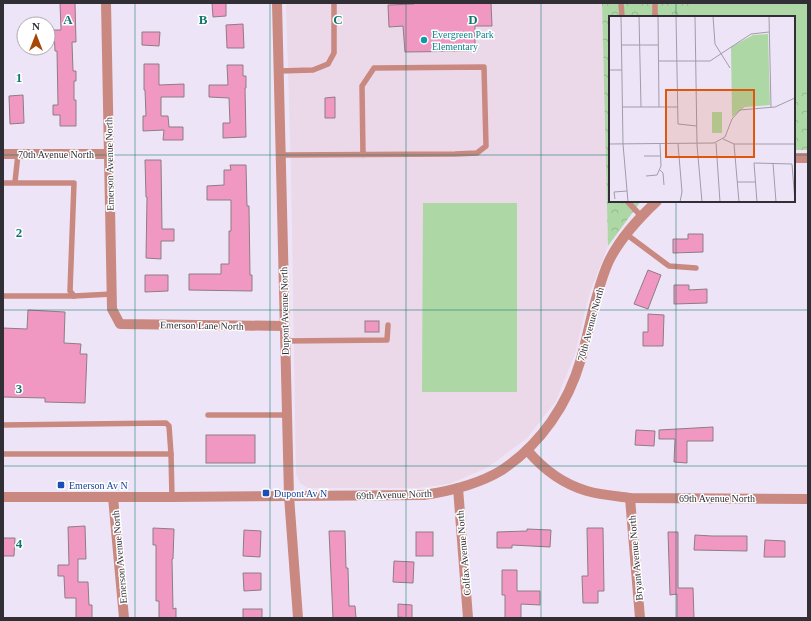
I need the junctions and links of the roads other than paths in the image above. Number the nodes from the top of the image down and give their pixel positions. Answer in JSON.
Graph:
{"nodes":[{"id":1,"x":106,"y":3,"type":"edge"},
{"id":2,"x":278,"y":3,"type":"edge"},
{"id":3,"x":334,"y":3,"type":"edge"},
{"id":4,"x":621,"y":3,"type":"edge"},
{"id":5,"x":655,"y":3,"type":"edge"},
{"id":6,"x":622,"y":16,"type":"edge"},
{"id":7,"x":655,"y":16,"type":"edge"},
{"id":8,"x":279,"y":71,"type":"junction"},
{"id":9,"x":3,"y":154,"type":"edge"},
{"id":10,"x":18,"y":154,"type":"junction"},
{"id":11,"x":109,"y":154,"type":"junction"},
{"id":12,"x":281,"y":155,"type":"junction"},
{"id":13,"x":363,"y":155,"type":"junction"},
{"id":14,"x":795,"y":158,"type":"edge"},
{"id":15,"x":808,"y":158,"type":"edge"},
{"id":16,"x":15,"y":182,"type":"junction"},
{"id":17,"x":3,"y":184,"type":"edge"},
{"id":18,"x":628,"y":202,"type":"edge"},
{"id":19,"x":656,"y":202,"type":"edge"},
{"id":20,"x":641,"y":216,"type":"junction"},
{"id":21,"x":626,"y":234,"type":"junction"},
{"id":22,"x":696,"y":268,"type":"dead end"},
{"id":23,"x":112,"y":294,"type":"junction"},
{"id":24,"x":3,"y":296,"type":"edge"},
{"id":25,"x":74,"y":296,"type":"junction"},
{"id":26,"x":120,"y":324,"type":"joint"},
{"id":27,"x":285,"y":326,"type":"junction"},
{"id":28,"x":388,"y":326,"type":"dead end"},
{"id":29,"x":285,"y":341,"type":"junction"},
{"id":30,"x":208,"y":415,"type":"dead end"},
{"id":31,"x":287,"y":415,"type":"junction"},
{"id":32,"x":3,"y":425,"type":"edge"},
{"id":33,"x":527,"y":450,"type":"junction"},
{"id":34,"x":3,"y":454,"type":"edge"},
{"id":35,"x":172,"y":454,"type":"junction"},
{"id":36,"x":458,"y":488,"type":"junction"},
{"id":37,"x":289,"y":496,"type":"junction"},
{"id":38,"x":3,"y":497,"type":"edge"},
{"id":39,"x":113,"y":497,"type":"junction"},
{"id":40,"x":172,"y":497,"type":"junction"},
{"id":41,"x":630,"y":498,"type":"junction"},
{"id":42,"x":808,"y":499,"type":"edge"},
{"id":43,"x":124,"y":618,"type":"edge"},
{"id":44,"x":298,"y":618,"type":"edge"},
{"id":45,"x":468,"y":618,"type":"edge"},
{"id":46,"x":640,"y":618,"type":"edge"}],
"edges":[{"from":1,"to":11,"type":"street","name":"Emerson Avenue North"},
{"from":2,"to":8,"type":"street","name":"Dupont Avenue North"},
{"from":3,"to":8,"type":"lane"},
{"from":4,"to":6,"type":"lane"},
{"from":5,"to":7,"type":"lane"},
{"from":8,"to":12,"type":"street","name":"Dupont Avenue North"},
{"from":9,"to":10,"type":"street","name":"70th Avenue North"},
{"from":10,"to":11,"type":"street","name":"70th Avenue North"},
{"from":10,"to":16,"type":"lane"},
{"from":11,"to":23,"type":"street","name":"Emerson Avenue North"},
{"from":12,"to":13,"type":"lane"},
{"from":12,"to":27,"type":"street","name":"Dupont Avenue North"},
{"from":13,"to":13,"type":"lane"},
{"from":14,"to":15,"type":"street"},
{"from":16,"to":17,"type":"lane"},
{"from":16,"to":25,"type":"lane"},
{"from":18,"to":20,"type":"lane"},
{"from":19,"to":20,"type":"street","name":"70th Avenue North"},
{"from":20,"to":21,"type":"street","name":"70th Avenue North"},
{"from":21,"to":22,"type":"lane"},
{"from":21,"to":33,"type":"street","name":"70th Avenue North"},
{"from":23,"to":25,"type":"lane"},
{"from":23,"to":26,"type":"street","name":"Emerson Avenue North"},
{"from":24,"to":25,"type":"lane"},
{"from":26,"to":27,"type":"street","name":"Emerson Lane North"},
{"from":27,"to":29,"type":"street","name":"Dupont Avenue North"},
{"from":28,"to":29,"type":"lane"},
{"from":29,"to":31,"type":"street","name":"Dupont Avenue North"},
{"from":30,"to":31,"type":"lane"},
{"from":31,"to":37,"type":"street","name":"Dupont Avenue North"},
{"from":32,"to":35,"type":"lane"},
{"from":33,"to":36,"type":"street","name":"69th Avenue North"},
{"from":33,"to":41,"type":"street","name":"69th Avenue North"},
{"from":34,"to":35,"type":"lane"},
{"from":35,"to":40,"type":"lane"},
{"from":36,"to":37,"type":"street","name":"69th Avenue North"},
{"from":36,"to":45,"type":"street","name":"Colfax Avenue North"},
{"from":37,"to":40,"type":"street","name":"69th Avenue North"},
{"from":37,"to":44,"type":"street","name":"Dupont Avenue North"},
{"from":38,"to":39,"type":"street","name":"69th Avenue North"},
{"from":39,"to":40,"type":"street","name":"69th Avenue North"},
{"from":39,"to":43,"type":"street","name":"Emerson Avenue North"},
{"from":41,"to":42,"type":"street","name":"69th Avenue North"},
{"from":41,"to":46,"type":"street","name":"Bryant Avenue North"}]}
